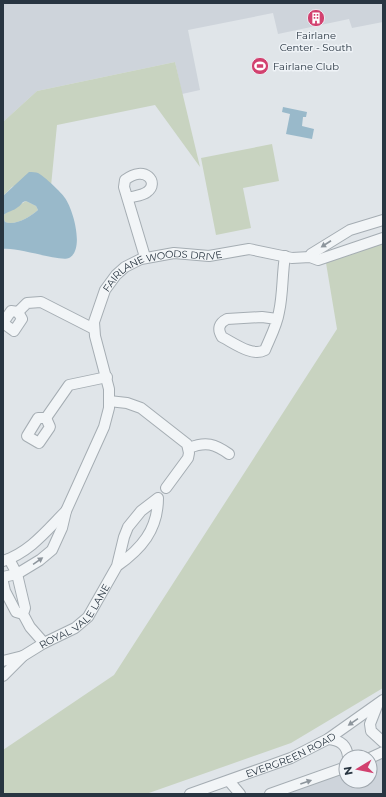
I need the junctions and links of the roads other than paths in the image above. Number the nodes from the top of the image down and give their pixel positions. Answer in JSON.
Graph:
{"nodes":[{"id":1,"x":128,"y":198,"type":"dead end"},
{"id":2,"x":383,"y":220,"type":"edge"},
{"id":3,"x":358,"y":226,"type":"junction"},
{"id":4,"x":344,"y":233,"type":"junction"},
{"id":5,"x":383,"y":238,"type":"edge"},
{"id":6,"x":363,"y":244,"type":"junction"},
{"id":7,"x":351,"y":248,"type":"junction"},
{"id":8,"x":285,"y":256,"type":"junction"},
{"id":9,"x":145,"y":258,"type":"junction"},
{"id":10,"x":310,"y":258,"type":"junction"},
{"id":11,"x":18,"y":312,"type":"junction"},
{"id":12,"x":277,"y":319,"type":"junction"},
{"id":13,"x":3,"y":323,"type":"edge"},
{"id":14,"x":94,"y":330,"type":"junction"},
{"id":15,"x":107,"y":377,"type":"junction"},
{"id":16,"x":109,"y":401,"type":"junction"},
{"id":17,"x":46,"y":418,"type":"dead end"},
{"id":18,"x":189,"y":448,"type":"junction"},
{"id":19,"x":229,"y":454,"type":"dead end"},
{"id":20,"x":166,"y":488,"type":"dead end"},
{"id":21,"x":66,"y":511,"type":"junction"},
{"id":22,"x":6,"y":560,"type":"edge"},
{"id":23,"x":117,"y":566,"type":"junction"},
{"id":24,"x":17,"y":574,"type":"junction"},
{"id":25,"x":3,"y":577,"type":"edge"},
{"id":26,"x":3,"y":582,"type":"edge"},
{"id":27,"x":23,"y":614,"type":"junction"},
{"id":28,"x":44,"y":642,"type":"junction"},
{"id":29,"x":23,"y":656,"type":"junction"},
{"id":30,"x":3,"y":661,"type":"edge"},
{"id":31,"x":3,"y":676,"type":"edge"},
{"id":32,"x":380,"y":703,"type":"edge"},
{"id":33,"x":328,"y":739,"type":"junction"},
{"id":34,"x":383,"y":742,"type":"edge"},
{"id":35,"x":346,"y":749,"type":"edge"},
{"id":36,"x":338,"y":769,"type":"edge"},
{"id":37,"x":229,"y":780,"type":"junction"},
{"id":38,"x":190,"y":794,"type":"edge"},
{"id":39,"x":240,"y":794,"type":"edge"},
{"id":40,"x":270,"y":794,"type":"edge"}],
"edges":[{"from":1,"to":9,"type":"street"},
{"from":2,"to":3,"type":"street"},
{"from":3,"to":4,"type":"street"},
{"from":3,"to":6,"type":"street"},
{"from":4,"to":7,"type":"street"},
{"from":4,"to":10,"type":"street","one_way":true},
{"from":5,"to":6,"type":"street","name":"FAIRLANE WOODS DRIVE"},
{"from":6,"to":7,"type":"street","name":"FAIRLANE WOODS DRIVE"},
{"from":7,"to":10,"type":"street","name":"FAIRLANE WOODS DRIVE"},
{"from":8,"to":9,"type":"street","name":"FAIRLANE WOODS DRIVE"},
{"from":8,"to":10,"type":"street","name":"FAIRLANE WOODS DRIVE"},
{"from":8,"to":12,"type":"street"},
{"from":9,"to":14,"type":"street","name":"FAIRLANE WOODS DRIVE"},
{"from":11,"to":13,"type":"street"},
{"from":11,"to":13,"type":"street"},
{"from":11,"to":14,"type":"street"},
{"from":12,"to":12,"type":"street"},
{"from":14,"to":15,"type":"street","name":"FAIRLANE WOODS DRIVE"},
{"from":15,"to":16,"type":"street","name":"FAIRLANE WOODS DRIVE"},
{"from":15,"to":17,"type":"street"},
{"from":16,"to":18,"type":"street"},
{"from":16,"to":21,"type":"street","name":"FAIRLANE WOODS DRIVE"},
{"from":18,"to":19,"type":"street"},
{"from":18,"to":20,"type":"street"},
{"from":21,"to":22,"type":"street","name":"FAIRLANE WOODS DRIVE"},
{"from":24,"to":21,"type":"street","name":"FAIRLANE WOODS DRIVE","one_way":true},
{"from":22,"to":24,"type":"street"},
{"from":23,"to":23,"type":"street","name":"ROYAL VALE LANE"},
{"from":23,"to":28,"type":"street","name":"ROYAL VALE LANE"},
{"from":24,"to":25,"type":"street","name":"FAIRLANE WOODS DRIVE"},
{"from":24,"to":27,"type":"street"},
{"from":26,"to":27,"type":"street"},
{"from":27,"to":28,"type":"street"},
{"from":28,"to":29,"type":"street","name":"ROYAL VALE LANE"},
{"from":29,"to":30,"type":"street","name":"ROYAL VALE LANE"},
{"from":29,"to":31,"type":"street","name":"ROYAL VALE LANE"},
{"from":32,"to":33,"type":"street","name":"EVERGREEN ROAD","one_way":true},
{"from":32,"to":34,"type":"street"},
{"from":33,"to":35,"type":"street"},
{"from":33,"to":37,"type":"street","name":"EVERGREEN ROAD"},
{"from":40,"to":36,"type":"street","one_way":true},
{"from":37,"to":38,"type":"street","name":"EVERGREEN ROAD"},
{"from":37,"to":39,"type":"street"}]}
